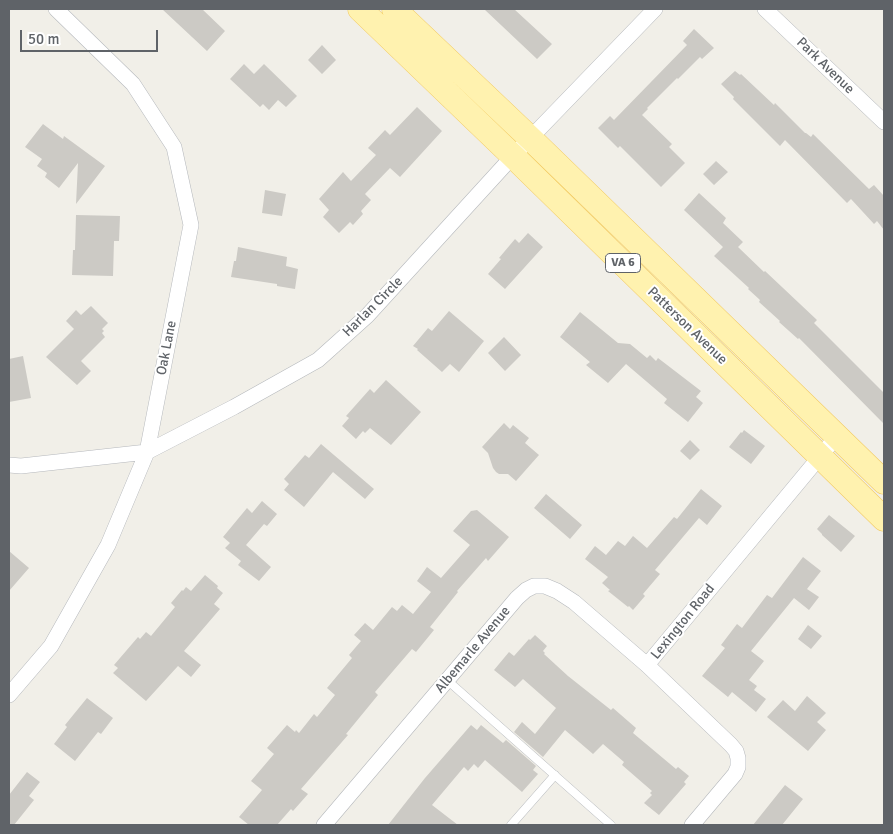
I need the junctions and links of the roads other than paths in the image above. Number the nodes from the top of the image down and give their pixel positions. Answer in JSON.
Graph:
{"nodes":[{"id":1,"x":56,"y":9,"type":"edge"},
{"id":2,"x":360,"y":9,"type":"edge"},
{"id":3,"x":394,"y":9,"type":"edge"},
{"id":4,"x":655,"y":9,"type":"edge"},
{"id":5,"x":765,"y":9,"type":"edge"},
{"id":6,"x":884,"y":122,"type":"edge"},
{"id":7,"x":531,"y":139,"type":"junction"},
{"id":8,"x":513,"y":156,"type":"junction"},
{"id":9,"x":837,"y":436,"type":"junction"},
{"id":10,"x":147,"y":452,"type":"junction"},
{"id":11,"x":820,"y":455,"type":"junction"},
{"id":12,"x":9,"y":465,"type":"edge"},
{"id":13,"x":884,"y":482,"type":"edge"},
{"id":14,"x":884,"y":519,"type":"edge"},
{"id":15,"x":647,"y":665,"type":"junction"},
{"id":16,"x":447,"y":680,"type":"junction"},
{"id":17,"x":9,"y":695,"type":"edge"},
{"id":18,"x":555,"y":775,"type":"junction"},
{"id":19,"x":324,"y":825,"type":"edge"},
{"id":20,"x":511,"y":825,"type":"edge"},
{"id":21,"x":611,"y":825,"type":"edge"},
{"id":22,"x":692,"y":825,"type":"edge"}],
"edges":[{"from":1,"to":10,"type":"street","name":"Oak Lane"},
{"from":2,"to":8,"type":"main road","name":"Patterson Avenue","number":"VA 6"},
{"from":3,"to":7,"type":"main road","name":"Patterson Avenue","number":"VA 6"},
{"from":4,"to":7,"type":"street","name":"Harlan Circle"},
{"from":5,"to":6,"type":"street","name":"Park Avenue"},
{"from":7,"to":8,"type":"street","name":"Harlan Circle"},
{"from":7,"to":9,"type":"main road","name":"Patterson Avenue","number":"VA 6"},
{"from":8,"to":10,"type":"street","name":"Harlan Circle"},
{"from":8,"to":11,"type":"main road","name":"Patterson Avenue","number":"VA 6"},
{"from":9,"to":11,"type":"street","name":"Lexington Road"},
{"from":9,"to":13,"type":"main road","name":"Patterson Avenue","number":"VA 6"},
{"from":10,"to":12,"type":"street","name":"Harlan Circle"},
{"from":10,"to":17,"type":"street","name":"Oak Lane"},
{"from":11,"to":14,"type":"main road","name":"Patterson Avenue","number":"VA 6"},
{"from":11,"to":15,"type":"street","name":"Lexington Road"},
{"from":15,"to":16,"type":"street","name":"Albemarle Avenue"},
{"from":15,"to":22,"type":"street","name":"Lexington Road"},
{"from":16,"to":18,"type":"lane"},
{"from":16,"to":19,"type":"street","name":"Albemarle Avenue"},
{"from":18,"to":20,"type":"lane"},
{"from":18,"to":21,"type":"lane"}]}
